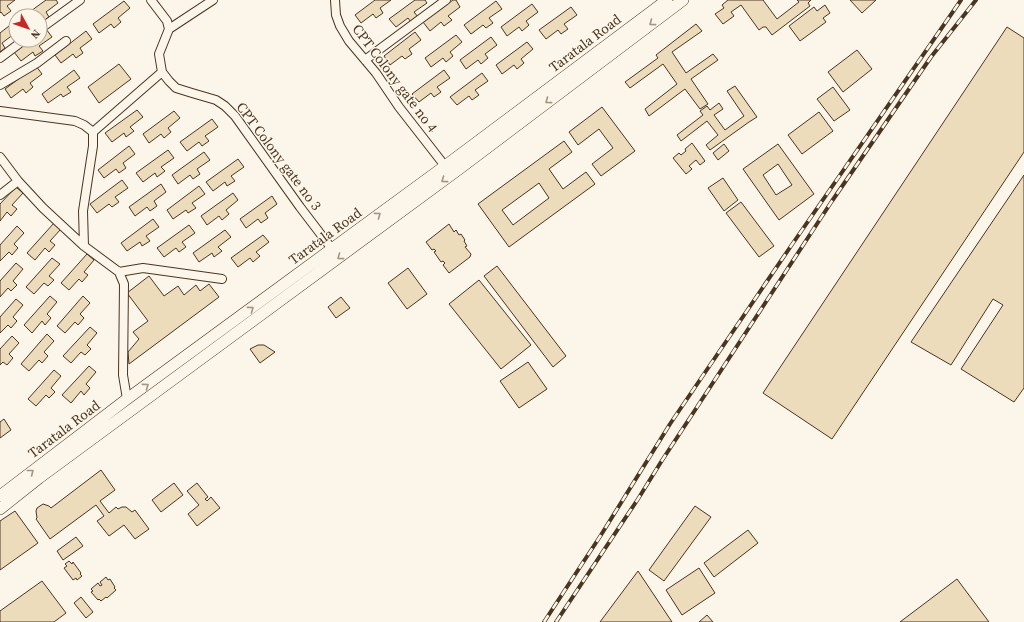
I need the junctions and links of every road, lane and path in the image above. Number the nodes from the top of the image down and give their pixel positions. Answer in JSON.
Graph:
{"nodes":[{"id":1,"x":80,"y":0,"type":"edge"},
{"id":2,"x":151,"y":0,"type":"edge"},
{"id":3,"x":213,"y":0,"type":"edge"},
{"id":4,"x":335,"y":0,"type":"edge"},
{"id":5,"x":446,"y":0,"type":"edge"},
{"id":6,"x":667,"y":0,"type":"edge"},
{"id":7,"x":683,"y":0,"type":"edge"},
{"id":8,"x":48,"y":23,"type":"edge"},
{"id":9,"x":169,"y":29,"type":"junction"},
{"id":10,"x":66,"y":41,"type":"dead end"},
{"id":11,"x":13,"y":48,"type":"edge"},
{"id":12,"x":0,"y":58,"type":"edge"},
{"id":13,"x":365,"y":60,"type":"junction"},
{"id":14,"x":162,"y":72,"type":"junction"},
{"id":15,"x":0,"y":85,"type":"edge"},
{"id":16,"x":0,"y":111,"type":"edge"},
{"id":17,"x":92,"y":132,"type":"junction"},
{"id":18,"x":0,"y":157,"type":"edge"},
{"id":19,"x":445,"y":166,"type":"junction"},
{"id":20,"x":18,"y":181,"type":"junction"},
{"id":21,"x":0,"y":196,"type":"edge"},
{"id":22,"x":84,"y":246,"type":"junction"},
{"id":23,"x":332,"y":249,"type":"junction"},
{"id":24,"x":119,"y":272,"type":"junction"},
{"id":25,"x":222,"y":279,"type":"dead end"},
{"id":26,"x":127,"y":399,"type":"junction"},
{"id":27,"x":120,"y":411,"type":"junction"},
{"id":28,"x":0,"y":496,"type":"edge"},
{"id":29,"x":0,"y":509,"type":"edge"}],
"edges":[{"from":1,"to":8,"type":"street"},
{"from":2,"to":9,"type":"street"},
{"from":3,"to":9,"type":"street"},
{"from":4,"to":13,"type":"street","name":"CPT Colony gate no 4"},
{"from":5,"to":13,"type":"street"},
{"from":6,"to":19,"type":"main road","name":"Taratala Road"},
{"from":7,"to":27,"type":"main road","one_way":true},
{"from":9,"to":14,"type":"street"},
{"from":10,"to":15,"type":"street"},
{"from":11,"to":12,"type":"street"},
{"from":13,"to":19,"type":"street","name":"CPT Colony gate no 4"},
{"from":14,"to":17,"type":"street"},
{"from":14,"to":23,"type":"street","name":"CPT Colony gate no 3"},
{"from":16,"to":17,"type":"street"},
{"from":17,"to":22,"type":"street"},
{"from":18,"to":20,"type":"street"},
{"from":23,"to":19,"type":"main road","name":"Taratala Road","one_way":true},
{"from":20,"to":21,"type":"street"},
{"from":20,"to":22,"type":"street"},
{"from":22,"to":24,"type":"street"},
{"from":26,"to":23,"type":"main road","name":"Taratala Road","one_way":true},
{"from":24,"to":25,"type":"street"},
{"from":24,"to":26,"type":"street"},
{"from":26,"to":27,"type":"main road","name":"Taratala Road"},
{"from":28,"to":27,"type":"main road","name":"Taratala Road","one_way":true},
{"from":27,"to":29,"type":"main road"}]}
